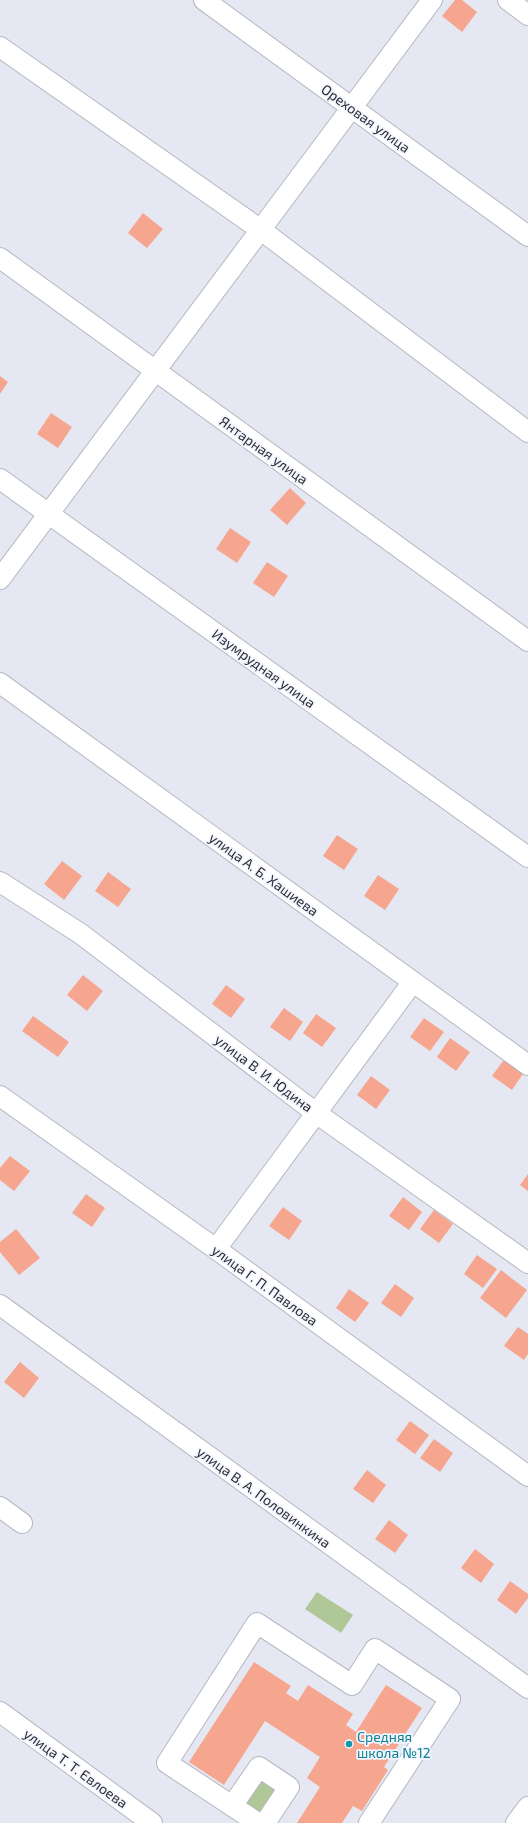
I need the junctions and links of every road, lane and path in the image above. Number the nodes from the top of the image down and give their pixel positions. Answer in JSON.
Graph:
{"nodes":[{"id":1,"x":204,"y":0,"type":"edge"},
{"id":2,"x":432,"y":0,"type":"edge"},
{"id":3,"x":508,"y":0,"type":"edge"},
{"id":4,"x":528,"y":15,"type":"edge"},
{"id":5,"x":0,"y":47,"type":"edge"},
{"id":6,"x":352,"y":108,"type":"junction"},
{"id":7,"x":261,"y":230,"type":"junction"},
{"id":8,"x":528,"y":236,"type":"edge"},
{"id":9,"x":0,"y":258,"type":"edge"},
{"id":10,"x":156,"y":371,"type":"junction"},
{"id":11,"x":528,"y":432,"type":"edge"},
{"id":12,"x":0,"y":478,"type":"edge"},
{"id":13,"x":49,"y":514,"type":"junction"},
{"id":14,"x":0,"y":579,"type":"edge"},
{"id":15,"x":528,"y":641,"type":"edge"},
{"id":16,"x":0,"y":682,"type":"edge"},
{"id":17,"x":528,"y":857,"type":"edge"},
{"id":18,"x":0,"y":882,"type":"edge"},
{"id":19,"x":412,"y":983,"type":"junction"},
{"id":20,"x":528,"y":1065,"type":"edge"},
{"id":21,"x":0,"y":1096,"type":"edge"},
{"id":22,"x":316,"y":1113,"type":"junction"},
{"id":23,"x":216,"y":1249,"type":"junction"},
{"id":24,"x":528,"y":1263,"type":"edge"},
{"id":25,"x":0,"y":1305,"type":"edge"},
{"id":26,"x":528,"y":1476,"type":"edge"},
{"id":27,"x":0,"y":1507,"type":"edge"},
{"id":28,"x":22,"y":1523,"type":"dead end"},
{"id":29,"x":528,"y":1688,"type":"edge"},
{"id":30,"x":0,"y":1712,"type":"edge"},
{"id":31,"x":232,"y":1806,"type":"junction"},
{"id":32,"x":528,"y":1807,"type":"edge"},
{"id":33,"x":152,"y":1823,"type":"edge"},
{"id":34,"x":258,"y":1823,"type":"edge"},
{"id":35,"x":265,"y":1823,"type":"edge"},
{"id":36,"x":369,"y":1823,"type":"edge"},
{"id":37,"x":516,"y":1823,"type":"edge"}],
"edges":[{"from":1,"to":6,"type":"street","name":"Ореховая улица"},
{"from":2,"to":6,"type":"street"},
{"from":3,"to":4,"type":"street"},
{"from":5,"to":7,"type":"street"},
{"from":6,"to":7,"type":"street"},
{"from":6,"to":8,"type":"street","name":"Ореховая улица"},
{"from":7,"to":10,"type":"street"},
{"from":7,"to":11,"type":"street"},
{"from":9,"to":10,"type":"street","name":"Янтарная улица"},
{"from":10,"to":13,"type":"street"},
{"from":10,"to":15,"type":"street","name":"Янтарная улица"},
{"from":12,"to":13,"type":"street","name":"Изумрудная улица"},
{"from":13,"to":14,"type":"street"},
{"from":13,"to":17,"type":"street","name":"Изумрудная улица"},
{"from":16,"to":19,"type":"street","name":"улица А. Б. Хашиева"},
{"from":18,"to":22,"type":"street","name":"улица В. И. Юдина"},
{"from":19,"to":20,"type":"street","name":"улица А. Б. Хашиева"},
{"from":19,"to":22,"type":"street"},
{"from":21,"to":23,"type":"street","name":"улица Г. П. Павлова"},
{"from":22,"to":23,"type":"street"},
{"from":22,"to":24,"type":"street","name":"улица В. И. Юдина"},
{"from":23,"to":26,"type":"street","name":"улица Г. П. Павлова"},
{"from":25,"to":29,"type":"street","name":"улица В. А. Половинкина"},
{"from":27,"to":28,"type":"street"},
{"from":30,"to":33,"type":"street","name":"улица Т. Т. Евлоева"},
{"from":31,"to":34,"type":"street"},
{"from":31,"to":35,"type":"street"},
{"from":31,"to":36,"type":"street"},
{"from":32,"to":37,"type":"street"}]}
